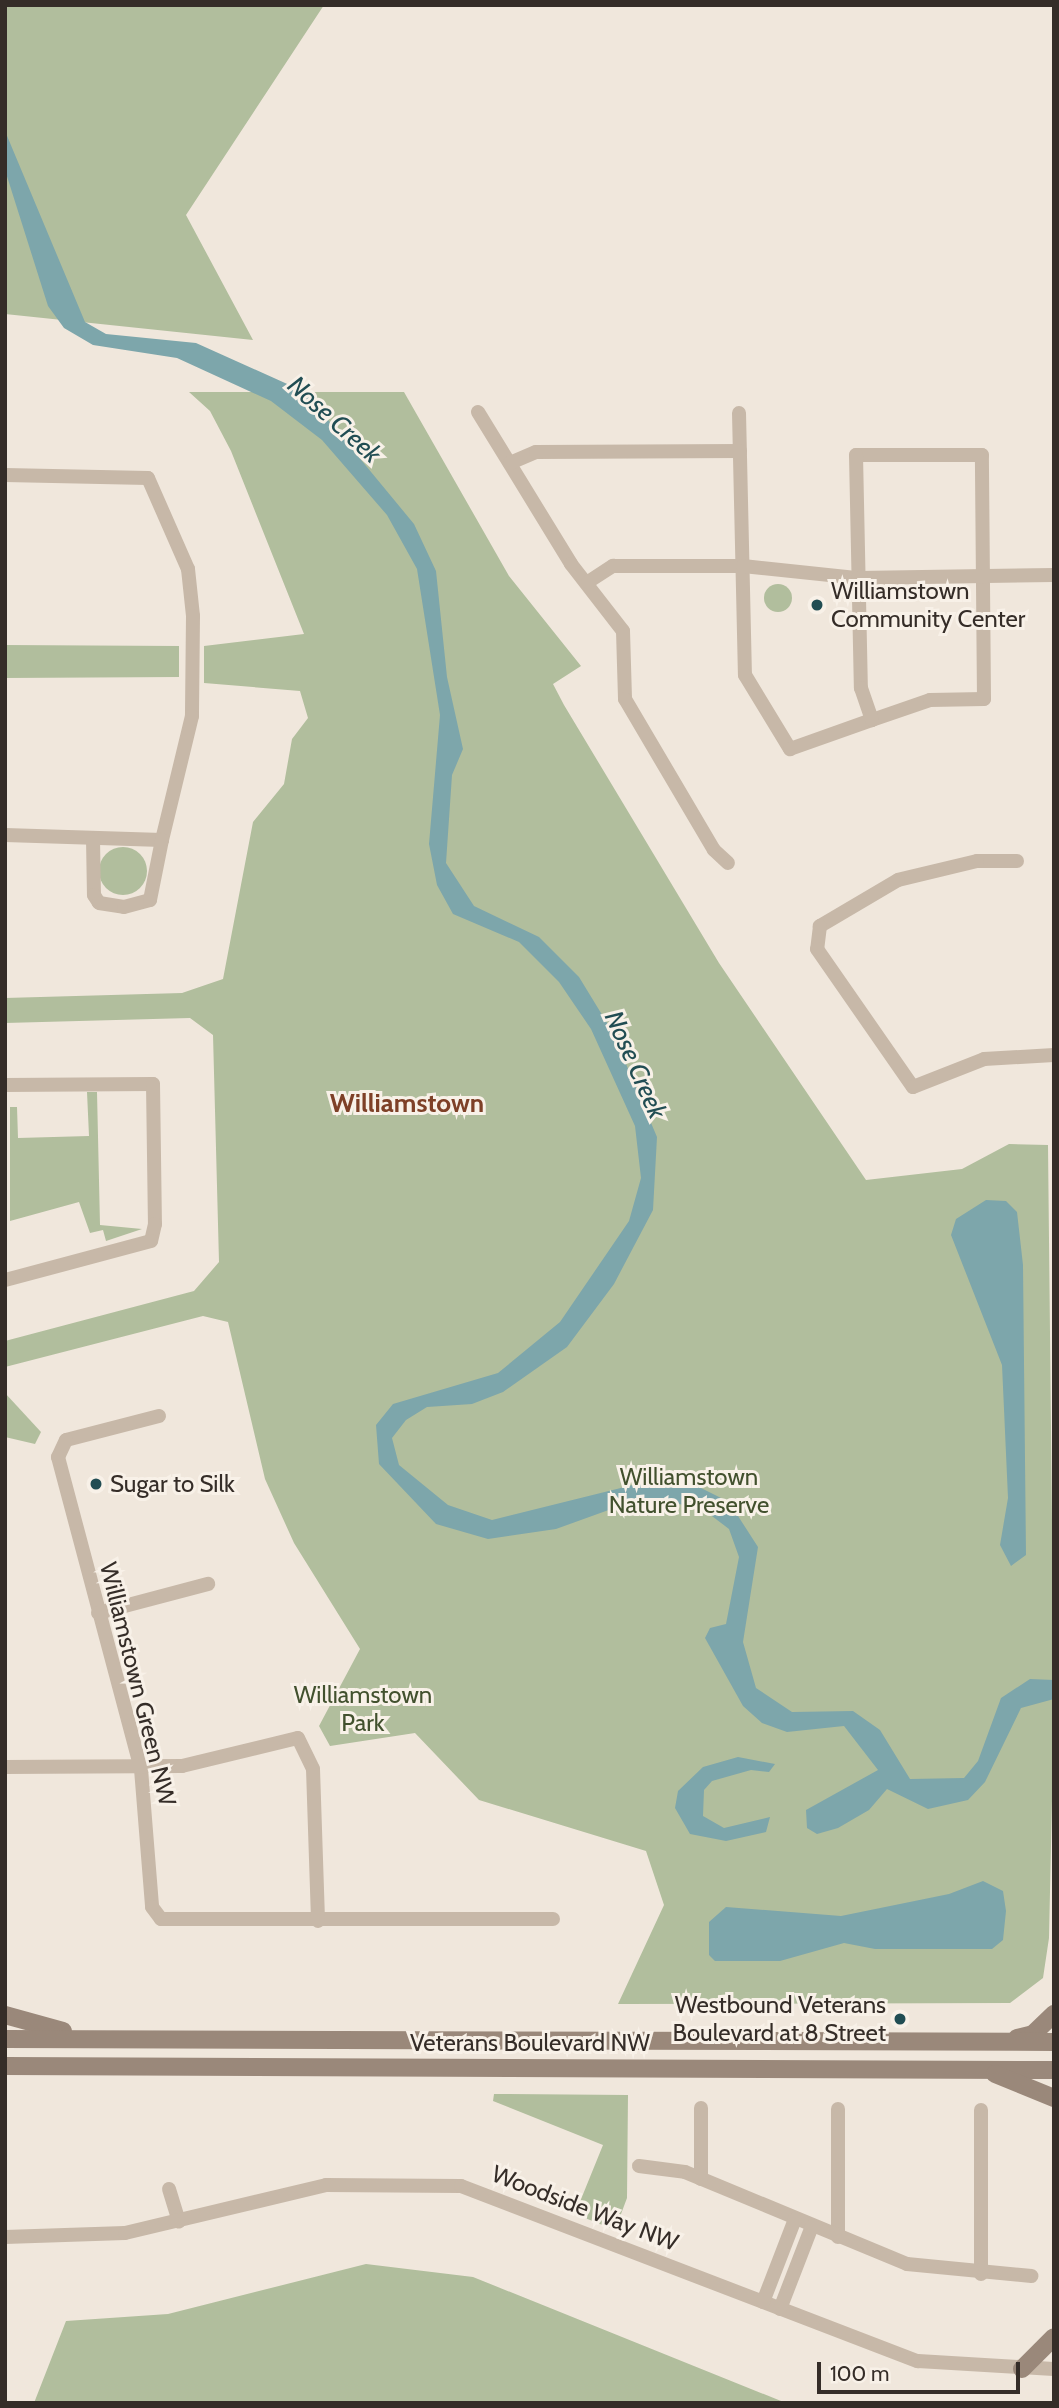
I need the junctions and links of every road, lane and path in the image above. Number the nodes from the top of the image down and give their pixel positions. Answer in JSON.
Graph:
{"nodes":[{"id":1,"x":478,"y":412,"type":"dead end"},
{"id":2,"x":740,"y":412,"type":"dead end"},
{"id":3,"x":740,"y":451,"type":"junction"},
{"id":4,"x":510,"y":463,"type":"junction"},
{"id":5,"x":5,"y":475,"type":"edge"},
{"id":6,"x":743,"y":566,"type":"junction"},
{"id":7,"x":1054,"y":575,"type":"edge"},
{"id":8,"x":858,"y":578,"type":"junction"},
{"id":9,"x":990,"y":579,"type":"junction"},
{"id":10,"x":587,"y":582,"type":"junction"},
{"id":11,"x":1054,"y":584,"type":"edge"},
{"id":12,"x":872,"y":720,"type":"junction"},
{"id":13,"x":5,"y":835,"type":"edge"},
{"id":14,"x":93,"y":839,"type":"junction"},
{"id":15,"x":162,"y":840,"type":"junction"},
{"id":16,"x":1017,"y":860,"type":"dead end"},
{"id":17,"x":728,"y":863,"type":"dead end"},
{"id":18,"x":1054,"y":1055,"type":"edge"},
{"id":19,"x":5,"y":1085,"type":"edge"},
{"id":20,"x":5,"y":1280,"type":"edge"},
{"id":21,"x":159,"y":1416,"type":"dead end"},
{"id":22,"x":208,"y":1584,"type":"dead end"},
{"id":23,"x":98,"y":1613,"type":"junction"},
{"id":24,"x":5,"y":1767,"type":"edge"},
{"id":25,"x":141,"y":1769,"type":"junction"},
{"id":26,"x":553,"y":1919,"type":"dead end"},
{"id":27,"x":318,"y":1921,"type":"junction"},
{"id":28,"x":1054,"y":2014,"type":"edge"},
{"id":29,"x":5,"y":2015,"type":"edge"},
{"id":30,"x":5,"y":2039,"type":"edge"},
{"id":31,"x":97,"y":2039,"type":"junction"},
{"id":32,"x":998,"y":2042,"type":"junction"},
{"id":33,"x":1054,"y":2042,"type":"edge"},
{"id":34,"x":5,"y":2066,"type":"edge"},
{"id":35,"x":982,"y":2069,"type":"junction"},
{"id":36,"x":1054,"y":2070,"type":"edge"},
{"id":37,"x":1054,"y":2098,"type":"edge"},
{"id":38,"x":701,"y":2108,"type":"dead end"},
{"id":39,"x":838,"y":2109,"type":"dead end"},
{"id":40,"x":981,"y":2110,"type":"dead end"},
{"id":41,"x":639,"y":2166,"type":"dead end"},
{"id":42,"x":701,"y":2179,"type":"junction"},
{"id":43,"x":169,"y":2189,"type":"dead end"},
{"id":44,"x":795,"y":2219,"type":"junction"},
{"id":45,"x":179,"y":2222,"type":"junction"},
{"id":46,"x":812,"y":2226,"type":"junction"},
{"id":47,"x":5,"y":2237,"type":"edge"},
{"id":48,"x":838,"y":2237,"type":"junction"},
{"id":49,"x":981,"y":2274,"type":"junction"},
{"id":50,"x":1031,"y":2276,"type":"dead end"},
{"id":51,"x":763,"y":2302,"type":"junction"},
{"id":52,"x":780,"y":2309,"type":"junction"},
{"id":53,"x":1054,"y":2337,"type":"edge"},
{"id":54,"x":1022,"y":2369,"type":"junction"},
{"id":55,"x":1054,"y":2369,"type":"edge"}],
"edges":[{"from":1,"to":4,"type":"street"},
{"from":2,"to":3,"type":"street"},
{"from":3,"to":4,"type":"street"},
{"from":3,"to":6,"type":"street"},
{"from":4,"to":10,"type":"street"},
{"from":5,"to":15,"type":"street"},
{"from":6,"to":8,"type":"street"},
{"from":6,"to":10,"type":"street"},
{"from":6,"to":12,"type":"street"},
{"from":7,"to":9,"type":"street"},
{"from":8,"to":9,"type":"street"},
{"from":8,"to":9,"type":"street"},
{"from":8,"to":12,"type":"street"},
{"from":9,"to":11,"type":"street"},
{"from":9,"to":12,"type":"street"},
{"from":10,"to":17,"type":"street"},
{"from":13,"to":14,"type":"street"},
{"from":14,"to":15,"type":"street"},
{"from":14,"to":15,"type":"street"},
{"from":16,"to":18,"type":"street"},
{"from":19,"to":20,"type":"street"},
{"from":21,"to":23,"type":"street","name":"Williamstown Green NW"},
{"from":22,"to":23,"type":"street"},
{"from":23,"to":25,"type":"street","name":"Williamstown Green NW"},
{"from":24,"to":25,"type":"street"},
{"from":25,"to":27,"type":"street","name":"Williamstown Green NW"},
{"from":25,"to":27,"type":"street"},
{"from":26,"to":27,"type":"street","name":"Williamstown Green NW"},
{"from":28,"to":32,"type":"main road"},
{"from":29,"to":31,"type":"main road"},
{"from":30,"to":31,"type":"main road","name":"Veterans Boulevard NW"},
{"from":31,"to":32,"type":"main road","name":"Veterans Boulevard NW"},
{"from":32,"to":33,"type":"main road","name":"Veterans Boulevard NW"},
{"from":34,"to":35,"type":"main road","name":"Veterans Boulevard NW"},
{"from":35,"to":36,"type":"main road","name":"Veterans Boulevard NW"},
{"from":35,"to":37,"type":"main road"},
{"from":38,"to":42,"type":"street"},
{"from":39,"to":48,"type":"street"},
{"from":40,"to":49,"type":"street"},
{"from":41,"to":42,"type":"street"},
{"from":42,"to":44,"type":"street"},
{"from":43,"to":45,"type":"street"},
{"from":44,"to":46,"type":"street"},
{"from":44,"to":51,"type":"street"},
{"from":45,"to":47,"type":"street","name":"Woodside Way NW"},
{"from":45,"to":51,"type":"street","name":"Woodside Way NW"},
{"from":46,"to":48,"type":"street"},
{"from":46,"to":52,"type":"street"},
{"from":48,"to":49,"type":"street"},
{"from":49,"to":50,"type":"street"},
{"from":51,"to":52,"type":"street","name":"Woodside Way NW"},
{"from":52,"to":54,"type":"street","name":"Woodside Way NW"},
{"from":53,"to":54,"type":"main road"},
{"from":54,"to":55,"type":"street","name":"Woodside Way NW"}]}
